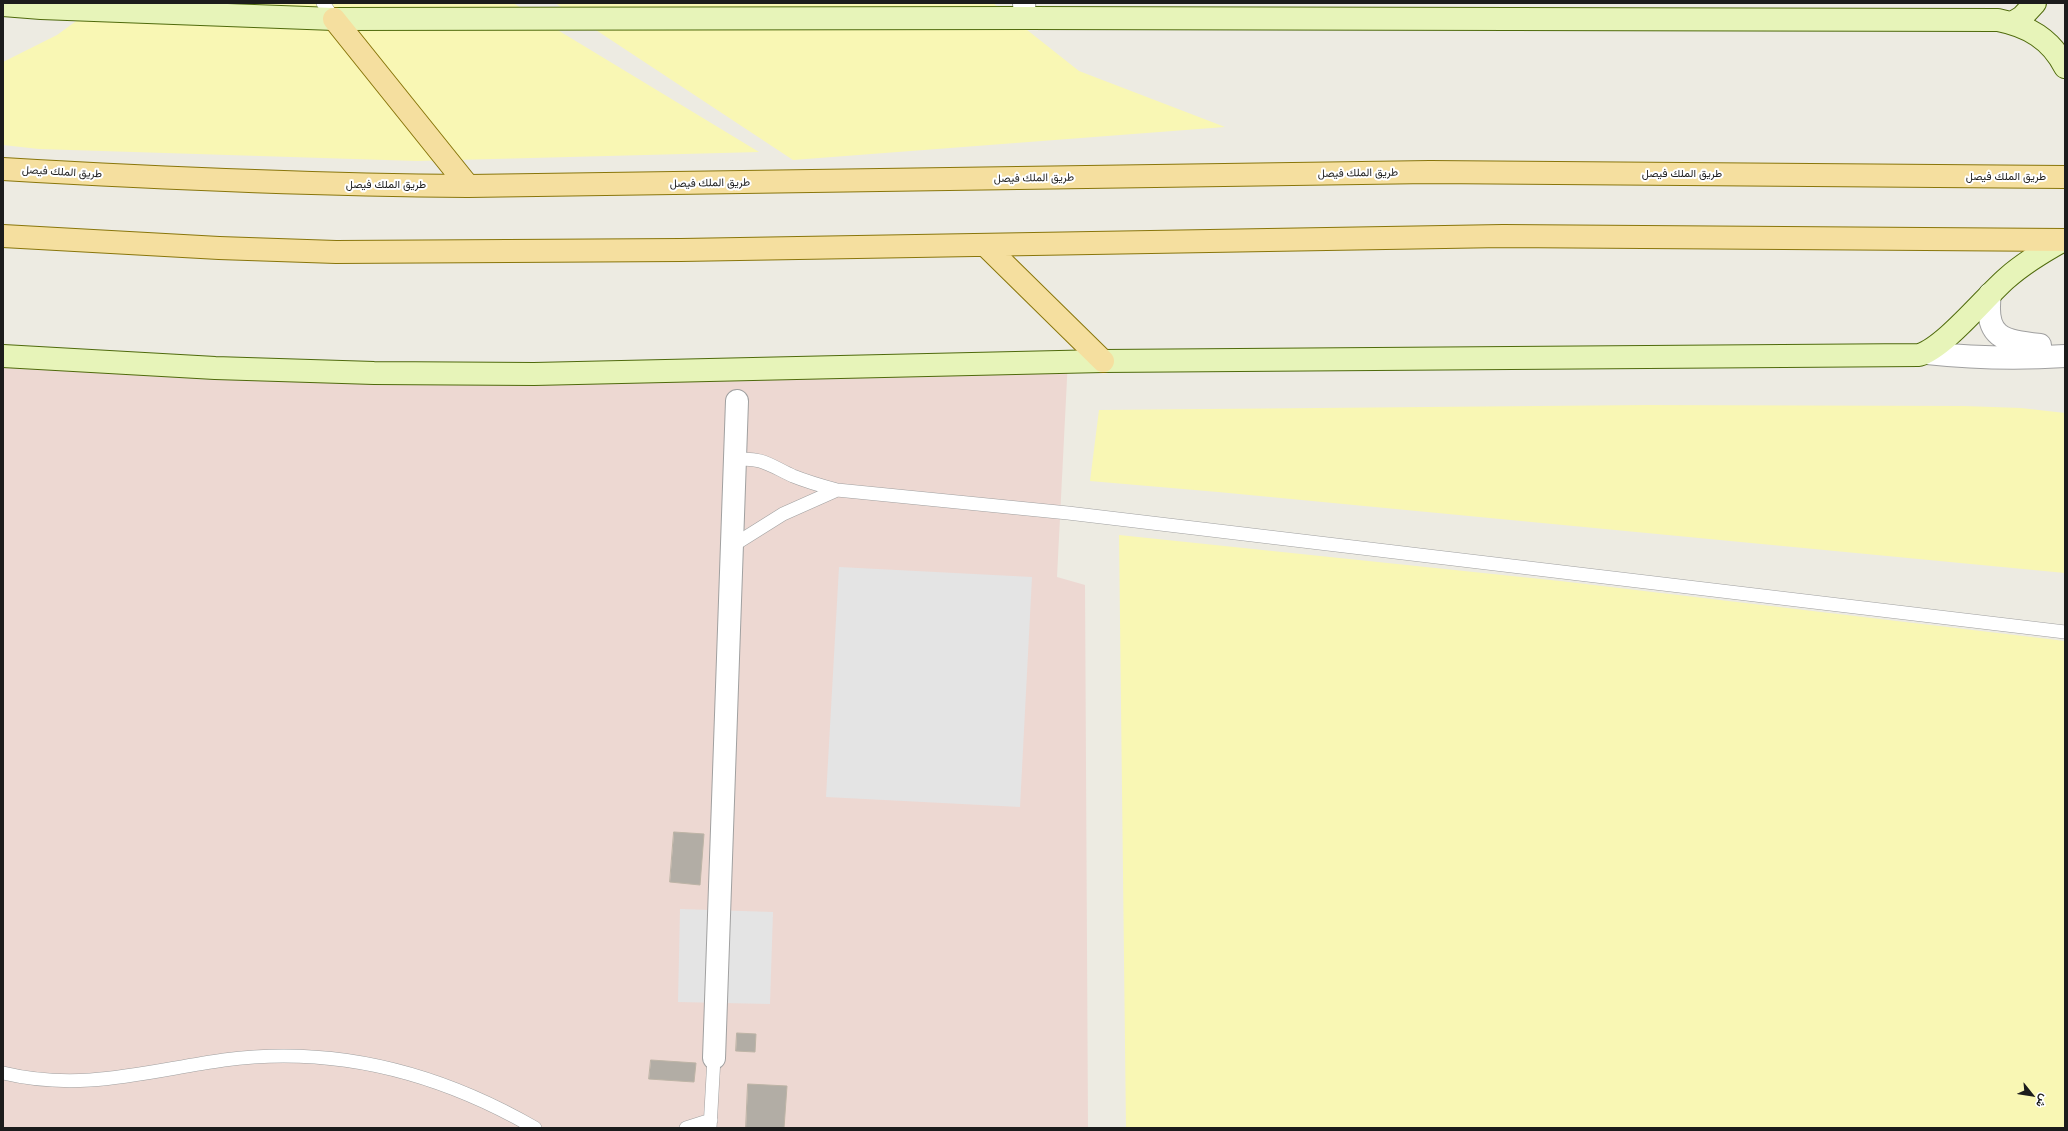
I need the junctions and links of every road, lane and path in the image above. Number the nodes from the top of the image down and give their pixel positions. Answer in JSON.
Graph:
{"nodes":[{"id":1,"x":2036,"y":3,"type":"edge"},
{"id":2,"x":3,"y":5,"type":"edge"},
{"id":3,"x":44,"y":5,"type":"edge"},
{"id":4,"x":1024,"y":10,"type":"edge"},
{"id":5,"x":329,"y":11,"type":"edge"},
{"id":6,"x":2012,"y":23,"type":"junction"},
{"id":7,"x":2065,"y":67,"type":"edge"},
{"id":8,"x":3,"y":169,"type":"edge"},
{"id":9,"x":2065,"y":177,"type":"edge"},
{"id":10,"x":468,"y":186,"type":"junction"},
{"id":11,"x":3,"y":236,"type":"edge"},
{"id":12,"x":2064,"y":240,"type":"edge"},
{"id":13,"x":985,"y":245,"type":"junction"},
{"id":14,"x":1990,"y":294,"type":"junction"},
{"id":15,"x":2065,"y":349,"type":"edge"},
{"id":16,"x":1927,"y":353,"type":"junction"},
{"id":17,"x":3,"y":356,"type":"edge"},
{"id":18,"x":2065,"y":356,"type":"edge"},
{"id":19,"x":1103,"y":361,"type":"junction"},
{"id":20,"x":736,"y":401,"type":"dead end"},
{"id":21,"x":735,"y":460,"type":"junction"},
{"id":22,"x":837,"y":490,"type":"junction"},
{"id":23,"x":732,"y":546,"type":"junction"},
{"id":24,"x":2065,"y":632,"type":"edge"},
{"id":25,"x":714,"y":1058,"type":"joint"},
{"id":26,"x":3,"y":1073,"type":"edge"},
{"id":27,"x":710,"y":1124,"type":"edge"},
{"id":28,"x":535,"y":1128,"type":"edge"},
{"id":29,"x":686,"y":1128,"type":"edge"}],
"edges":[{"from":1,"to":6,"type":"street"},
{"from":2,"to":3,"type":"street"},
{"from":3,"to":5,"type":"street"},
{"from":4,"to":5,"type":"street"},
{"from":4,"to":6,"type":"street"},
{"from":5,"to":10,"type":"main road"},
{"from":6,"to":7,"type":"street"},
{"from":8,"to":10,"type":"main road","name":"طريق الملك فيصل"},
{"from":9,"to":10,"type":"main road","name":"طريق الملك فيصل"},
{"from":11,"to":13,"type":"main road"},
{"from":12,"to":13,"type":"main road"},
{"from":12,"to":14,"type":"street"},
{"from":13,"to":19,"type":"main road"},
{"from":14,"to":15,"type":"street"},
{"from":14,"to":16,"type":"street"},
{"from":16,"to":18,"type":"street"},
{"from":16,"to":19,"type":"street"},
{"from":17,"to":19,"type":"street"},
{"from":20,"to":21,"type":"street"},
{"from":21,"to":22,"type":"lane"},
{"from":21,"to":23,"type":"street"},
{"from":22,"to":23,"type":"lane"},
{"from":22,"to":24,"type":"lane"},
{"from":23,"to":25,"type":"street"},
{"from":25,"to":27,"type":"lane"},
{"from":26,"to":28,"type":"lane"},
{"from":27,"to":29,"type":"lane"}]}
